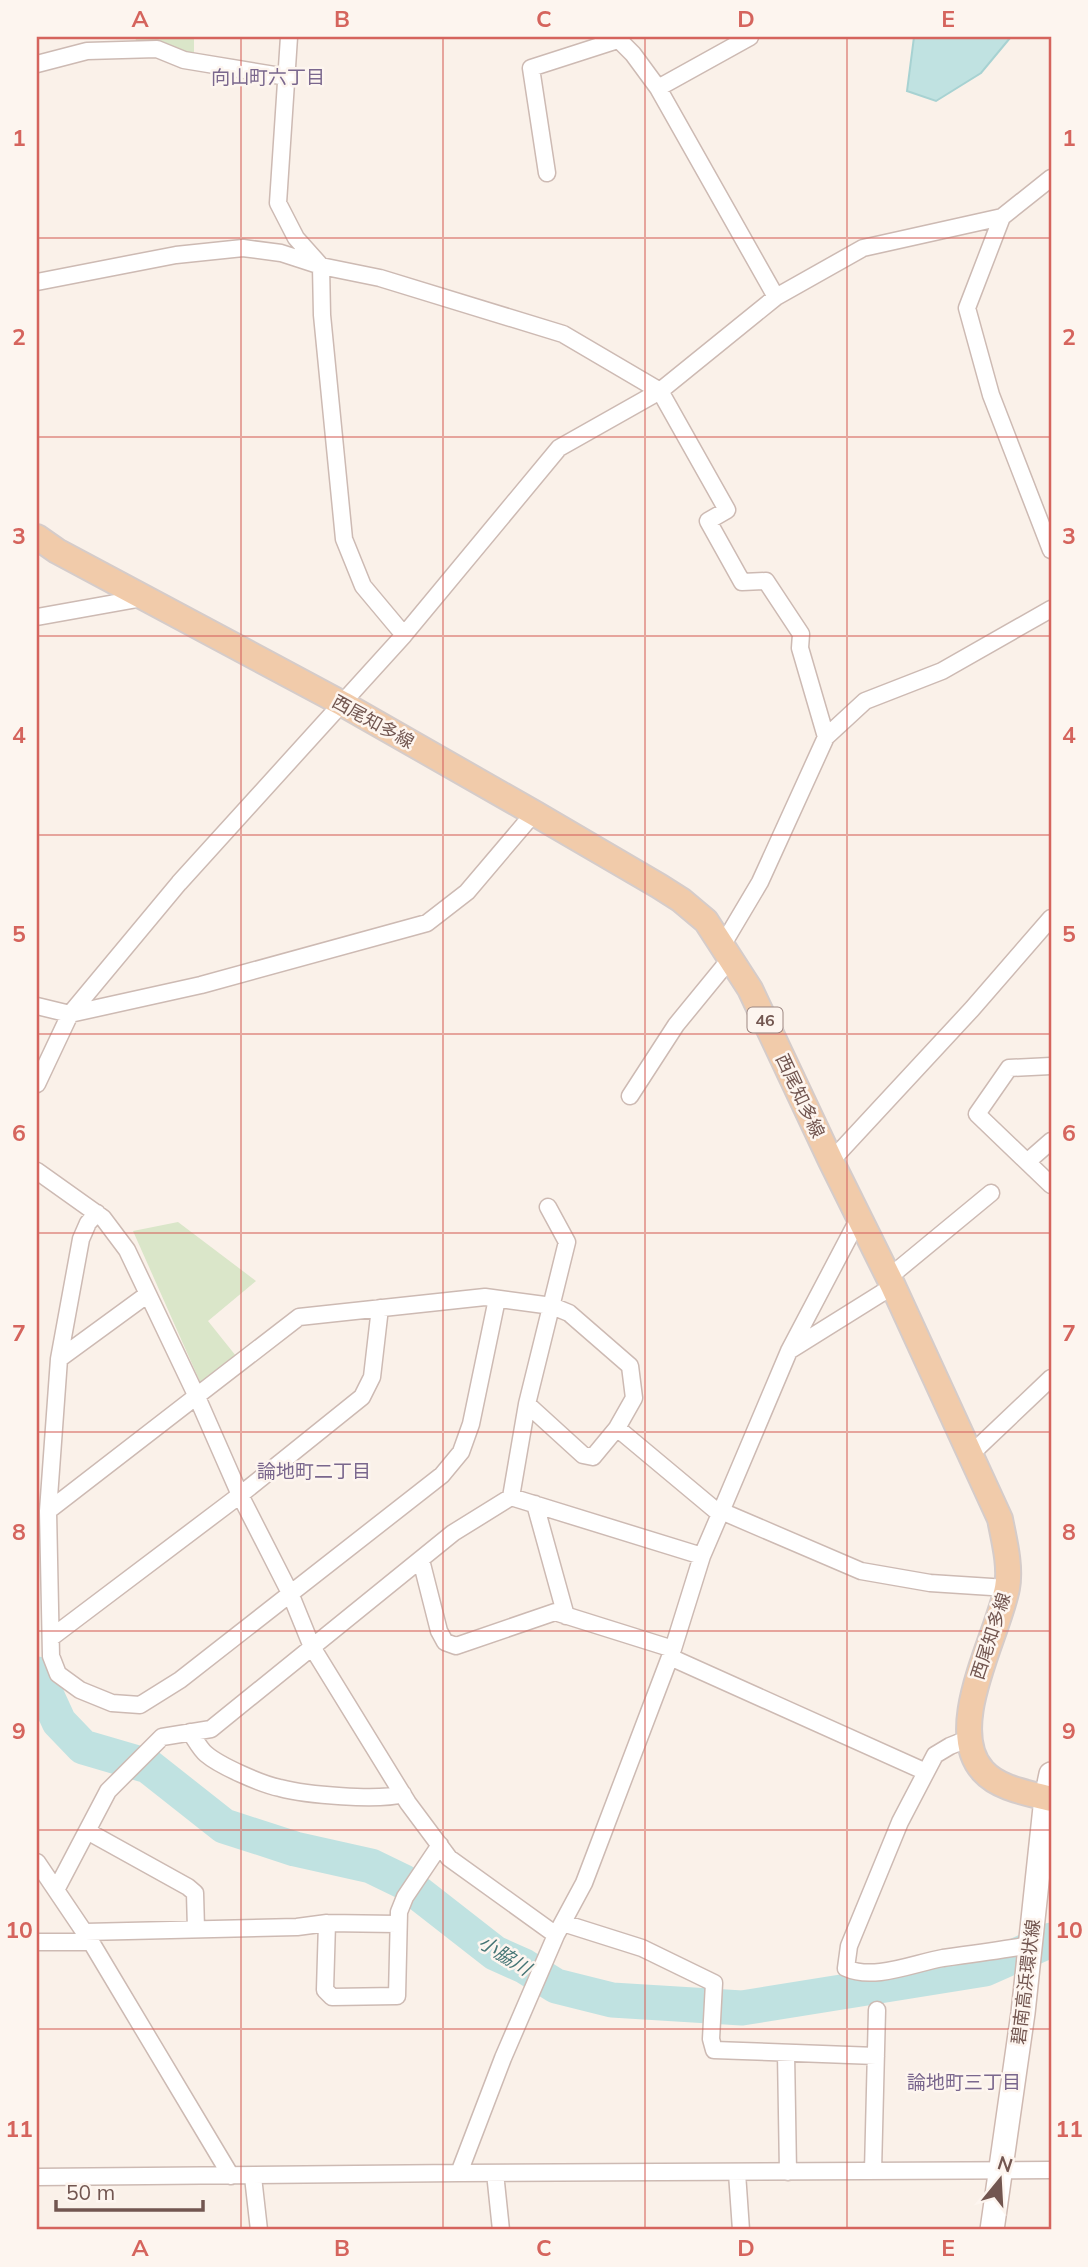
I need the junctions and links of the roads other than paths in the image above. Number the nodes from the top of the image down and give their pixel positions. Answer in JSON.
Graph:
{"nodes":[{"id":1,"x":289,"y":37,"type":"edge"},
{"id":2,"x":750,"y":37,"type":"edge"},
{"id":3,"x":617,"y":38,"type":"edge"},
{"id":4,"x":37,"y":64,"type":"edge"},
{"id":5,"x":287,"y":77,"type":"junction"},
{"id":6,"x":658,"y":88,"type":"junction"},
{"id":7,"x":547,"y":173,"type":"dead end"},
{"id":8,"x":1051,"y":178,"type":"edge"},
{"id":9,"x":1002,"y":217,"type":"junction"},
{"id":10,"x":321,"y":267,"type":"junction"},
{"id":11,"x":37,"y":282,"type":"edge"},
{"id":12,"x":776,"y":297,"type":"junction"},
{"id":13,"x":660,"y":391,"type":"junction"},
{"id":14,"x":1045,"y":521,"type":"edge"},
{"id":15,"x":37,"y":537,"type":"edge"},
{"id":16,"x":1051,"y":550,"type":"edge"},
{"id":17,"x":143,"y":598,"type":"junction"},
{"id":18,"x":1051,"y":609,"type":"edge"},
{"id":19,"x":37,"y":617,"type":"edge"},
{"id":20,"x":404,"y":635,"type":"junction"},
{"id":21,"x":343,"y":704,"type":"junction"},
{"id":22,"x":826,"y":737,"type":"junction"},
{"id":23,"x":534,"y":813,"type":"junction"},
{"id":24,"x":1051,"y":918,"type":"edge"},
{"id":25,"x":726,"y":952,"type":"junction"},
{"id":26,"x":37,"y":1006,"type":"edge"},
{"id":27,"x":70,"y":1014,"type":"junction"},
{"id":28,"x":1051,"y":1066,"type":"edge"},
{"id":29,"x":37,"y":1084,"type":"edge"},
{"id":30,"x":630,"y":1096,"type":"dead end"},
{"id":31,"x":1051,"y":1141,"type":"edge"},
{"id":32,"x":831,"y":1161,"type":"junction"},
{"id":33,"x":1027,"y":1162,"type":"junction"},
{"id":34,"x":37,"y":1171,"type":"edge"},
{"id":35,"x":1051,"y":1185,"type":"edge"},
{"id":36,"x":991,"y":1193,"type":"dead end"},
{"id":37,"x":548,"y":1207,"type":"dead end"},
{"id":38,"x":97,"y":1213,"type":"junction"},
{"id":39,"x":859,"y":1218,"type":"junction"},
{"id":40,"x":891,"y":1282,"type":"junction"},
{"id":41,"x":148,"y":1294,"type":"junction"},
{"id":42,"x":497,"y":1299,"type":"junction"},
{"id":43,"x":552,"y":1306,"type":"junction"},
{"id":44,"x":380,"y":1308,"type":"junction"},
{"id":45,"x":789,"y":1351,"type":"junction"},
{"id":46,"x":59,"y":1359,"type":"junction"},
{"id":47,"x":1051,"y":1378,"type":"edge"},
{"id":48,"x":197,"y":1397,"type":"junction"},
{"id":49,"x":527,"y":1404,"type":"junction"},
{"id":50,"x":617,"y":1428,"type":"junction"},
{"id":51,"x":971,"y":1454,"type":"junction"},
{"id":52,"x":240,"y":1496,"type":"junction"},
{"id":53,"x":511,"y":1497,"type":"junction"},
{"id":54,"x":535,"y":1504,"type":"junction"},
{"id":55,"x":48,"y":1511,"type":"junction"},
{"id":56,"x":721,"y":1513,"type":"junction"},
{"id":57,"x":702,"y":1556,"type":"junction"},
{"id":58,"x":421,"y":1560,"type":"junction"},
{"id":59,"x":1007,"y":1588,"type":"junction"},
{"id":60,"x":290,"y":1593,"type":"junction"},
{"id":61,"x":566,"y":1616,"type":"junction"},
{"id":62,"x":52,"y":1637,"type":"junction"},
{"id":63,"x":312,"y":1647,"type":"junction"},
{"id":64,"x":671,"y":1653,"type":"junction"},
{"id":65,"x":190,"y":1732,"type":"junction"},
{"id":66,"x":970,"y":1738,"type":"junction"},
{"id":67,"x":926,"y":1772,"type":"junction"},
{"id":68,"x":1049,"y":1790,"type":"edge"},
{"id":69,"x":403,"y":1794,"type":"junction"},
{"id":70,"x":87,"y":1831,"type":"junction"},
{"id":71,"x":440,"y":1845,"type":"junction"},
{"id":72,"x":37,"y":1862,"type":"edge"},
{"id":73,"x":56,"y":1890,"type":"junction"},
{"id":74,"x":327,"y":1923,"type":"junction"},
{"id":75,"x":397,"y":1924,"type":"junction"},
{"id":76,"x":196,"y":1929,"type":"junction"},
{"id":77,"x":560,"y":1929,"type":"junction"},
{"id":78,"x":88,"y":1937,"type":"junction"},
{"id":79,"x":37,"y":1942,"type":"edge"},
{"id":80,"x":1031,"y":1945,"type":"junction"},
{"id":81,"x":877,"y":2010,"type":"dead end"},
{"id":82,"x":786,"y":2053,"type":"junction"},
{"id":83,"x":876,"y":2056,"type":"junction"},
{"id":84,"x":1051,"y":2170,"type":"edge"},
{"id":85,"x":873,"y":2171,"type":"junction"},
{"id":86,"x":1000,"y":2171,"type":"junction"},
{"id":87,"x":788,"y":2172,"type":"junction"},
{"id":88,"x":459,"y":2173,"type":"junction"},
{"id":89,"x":495,"y":2173,"type":"junction"},
{"id":90,"x":737,"y":2173,"type":"junction"},
{"id":91,"x":231,"y":2176,"type":"junction"},
{"id":92,"x":253,"y":2177,"type":"junction"},
{"id":93,"x":37,"y":2178,"type":"edge"},
{"id":94,"x":259,"y":2230,"type":"edge"},
{"id":95,"x":501,"y":2230,"type":"edge"},
{"id":96,"x":741,"y":2230,"type":"edge"},
{"id":97,"x":992,"y":2230,"type":"edge"}],
"edges":[{"from":1,"to":5,"type":"street"},
{"from":2,"to":6,"type":"street"},
{"from":3,"to":6,"type":"street"},
{"from":3,"to":7,"type":"street"},
{"from":4,"to":5,"type":"street"},
{"from":5,"to":10,"type":"street"},
{"from":6,"to":12,"type":"street"},
{"from":8,"to":9,"type":"street"},
{"from":9,"to":12,"type":"street"},
{"from":9,"to":14,"type":"street"},
{"from":10,"to":11,"type":"street"},
{"from":10,"to":13,"type":"street"},
{"from":10,"to":20,"type":"street"},
{"from":12,"to":13,"type":"street"},
{"from":13,"to":20,"type":"street"},
{"from":13,"to":22,"type":"street"},
{"from":14,"to":16,"type":"street"},
{"from":15,"to":17,"type":"main road","name":"西尾知多線","number":"46"},
{"from":17,"to":19,"type":"street"},
{"from":17,"to":21,"type":"main road","name":"西尾知多線","number":"46"},
{"from":18,"to":22,"type":"street"},
{"from":20,"to":21,"type":"street"},
{"from":21,"to":23,"type":"main road","name":"西尾知多線","number":"46"},
{"from":21,"to":27,"type":"street"},
{"from":22,"to":25,"type":"street"},
{"from":23,"to":25,"type":"main road","name":"西尾知多線","number":"46"},
{"from":23,"to":27,"type":"street"},
{"from":24,"to":32,"type":"street"},
{"from":25,"to":30,"type":"street"},
{"from":25,"to":32,"type":"main road","name":"西尾知多線","number":"46"},
{"from":26,"to":27,"type":"street"},
{"from":27,"to":29,"type":"street"},
{"from":28,"to":33,"type":"street"},
{"from":31,"to":33,"type":"street"},
{"from":32,"to":39,"type":"main road","name":"西尾知多線","number":"46"},
{"from":33,"to":35,"type":"street"},
{"from":34,"to":38,"type":"street"},
{"from":36,"to":40,"type":"street"},
{"from":37,"to":43,"type":"street"},
{"from":38,"to":41,"type":"street"},
{"from":38,"to":46,"type":"street"},
{"from":39,"to":40,"type":"main road","name":"西尾知多線","number":"46"},
{"from":39,"to":45,"type":"street"},
{"from":40,"to":45,"type":"street"},
{"from":40,"to":51,"type":"main road","name":"西尾知多線","number":"46"},
{"from":41,"to":46,"type":"street"},
{"from":41,"to":48,"type":"street"},
{"from":42,"to":43,"type":"street"},
{"from":42,"to":44,"type":"street"},
{"from":42,"to":60,"type":"street"},
{"from":43,"to":49,"type":"street"},
{"from":43,"to":50,"type":"street"},
{"from":44,"to":48,"type":"street"},
{"from":44,"to":52,"type":"street"},
{"from":45,"to":56,"type":"street"},
{"from":46,"to":55,"type":"street"},
{"from":47,"to":51,"type":"street"},
{"from":48,"to":52,"type":"street"},
{"from":48,"to":55,"type":"street"},
{"from":49,"to":50,"type":"street"},
{"from":49,"to":53,"type":"street"},
{"from":50,"to":56,"type":"street"},
{"from":51,"to":59,"type":"main road","name":"西尾知多線","number":"46"},
{"from":52,"to":60,"type":"street"},
{"from":52,"to":62,"type":"street"},
{"from":53,"to":54,"type":"street"},
{"from":53,"to":58,"type":"street"},
{"from":54,"to":57,"type":"street"},
{"from":54,"to":61,"type":"street"},
{"from":55,"to":62,"type":"street"},
{"from":56,"to":57,"type":"street"},
{"from":56,"to":59,"type":"street"},
{"from":57,"to":64,"type":"street"},
{"from":58,"to":61,"type":"street"},
{"from":58,"to":63,"type":"street"},
{"from":59,"to":66,"type":"main road","name":"西尾知多線","number":"46"},
{"from":60,"to":62,"type":"street"},
{"from":60,"to":63,"type":"street"},
{"from":61,"to":64,"type":"street"},
{"from":63,"to":65,"type":"street"},
{"from":63,"to":69,"type":"street"},
{"from":64,"to":67,"type":"street"},
{"from":64,"to":77,"type":"street"},
{"from":65,"to":69,"type":"street"},
{"from":65,"to":70,"type":"street"},
{"from":66,"to":67,"type":"street"},
{"from":66,"to":68,"type":"main road","name":"西尾知多線","number":"46"},
{"from":67,"to":80,"type":"street"},
{"from":68,"to":80,"type":"main road","name":"碧南高浜環状線"},
{"from":69,"to":71,"type":"street"},
{"from":70,"to":73,"type":"street"},
{"from":70,"to":76,"type":"street"},
{"from":71,"to":75,"type":"street"},
{"from":71,"to":77,"type":"street"},
{"from":72,"to":73,"type":"street"},
{"from":73,"to":78,"type":"street"},
{"from":74,"to":75,"type":"street"},
{"from":74,"to":75,"type":"street"},
{"from":74,"to":76,"type":"street"},
{"from":76,"to":78,"type":"street"},
{"from":77,"to":82,"type":"street"},
{"from":77,"to":88,"type":"street"},
{"from":78,"to":79,"type":"street"},
{"from":78,"to":91,"type":"street"},
{"from":80,"to":86,"type":"main road","name":"碧南高浜環状線"},
{"from":81,"to":83,"type":"street"},
{"from":82,"to":83,"type":"street"},
{"from":82,"to":87,"type":"street"},
{"from":83,"to":85,"type":"street"},
{"from":84,"to":86,"type":"street"},
{"from":85,"to":86,"type":"street"},
{"from":85,"to":87,"type":"street"},
{"from":86,"to":97,"type":"main road","name":"碧南高浜環状線"},
{"from":87,"to":90,"type":"street"},
{"from":88,"to":89,"type":"street"},
{"from":88,"to":92,"type":"street"},
{"from":89,"to":90,"type":"street"},
{"from":89,"to":95,"type":"street"},
{"from":90,"to":96,"type":"street"},
{"from":91,"to":92,"type":"street"},
{"from":91,"to":93,"type":"street"},
{"from":92,"to":94,"type":"street"}]}
